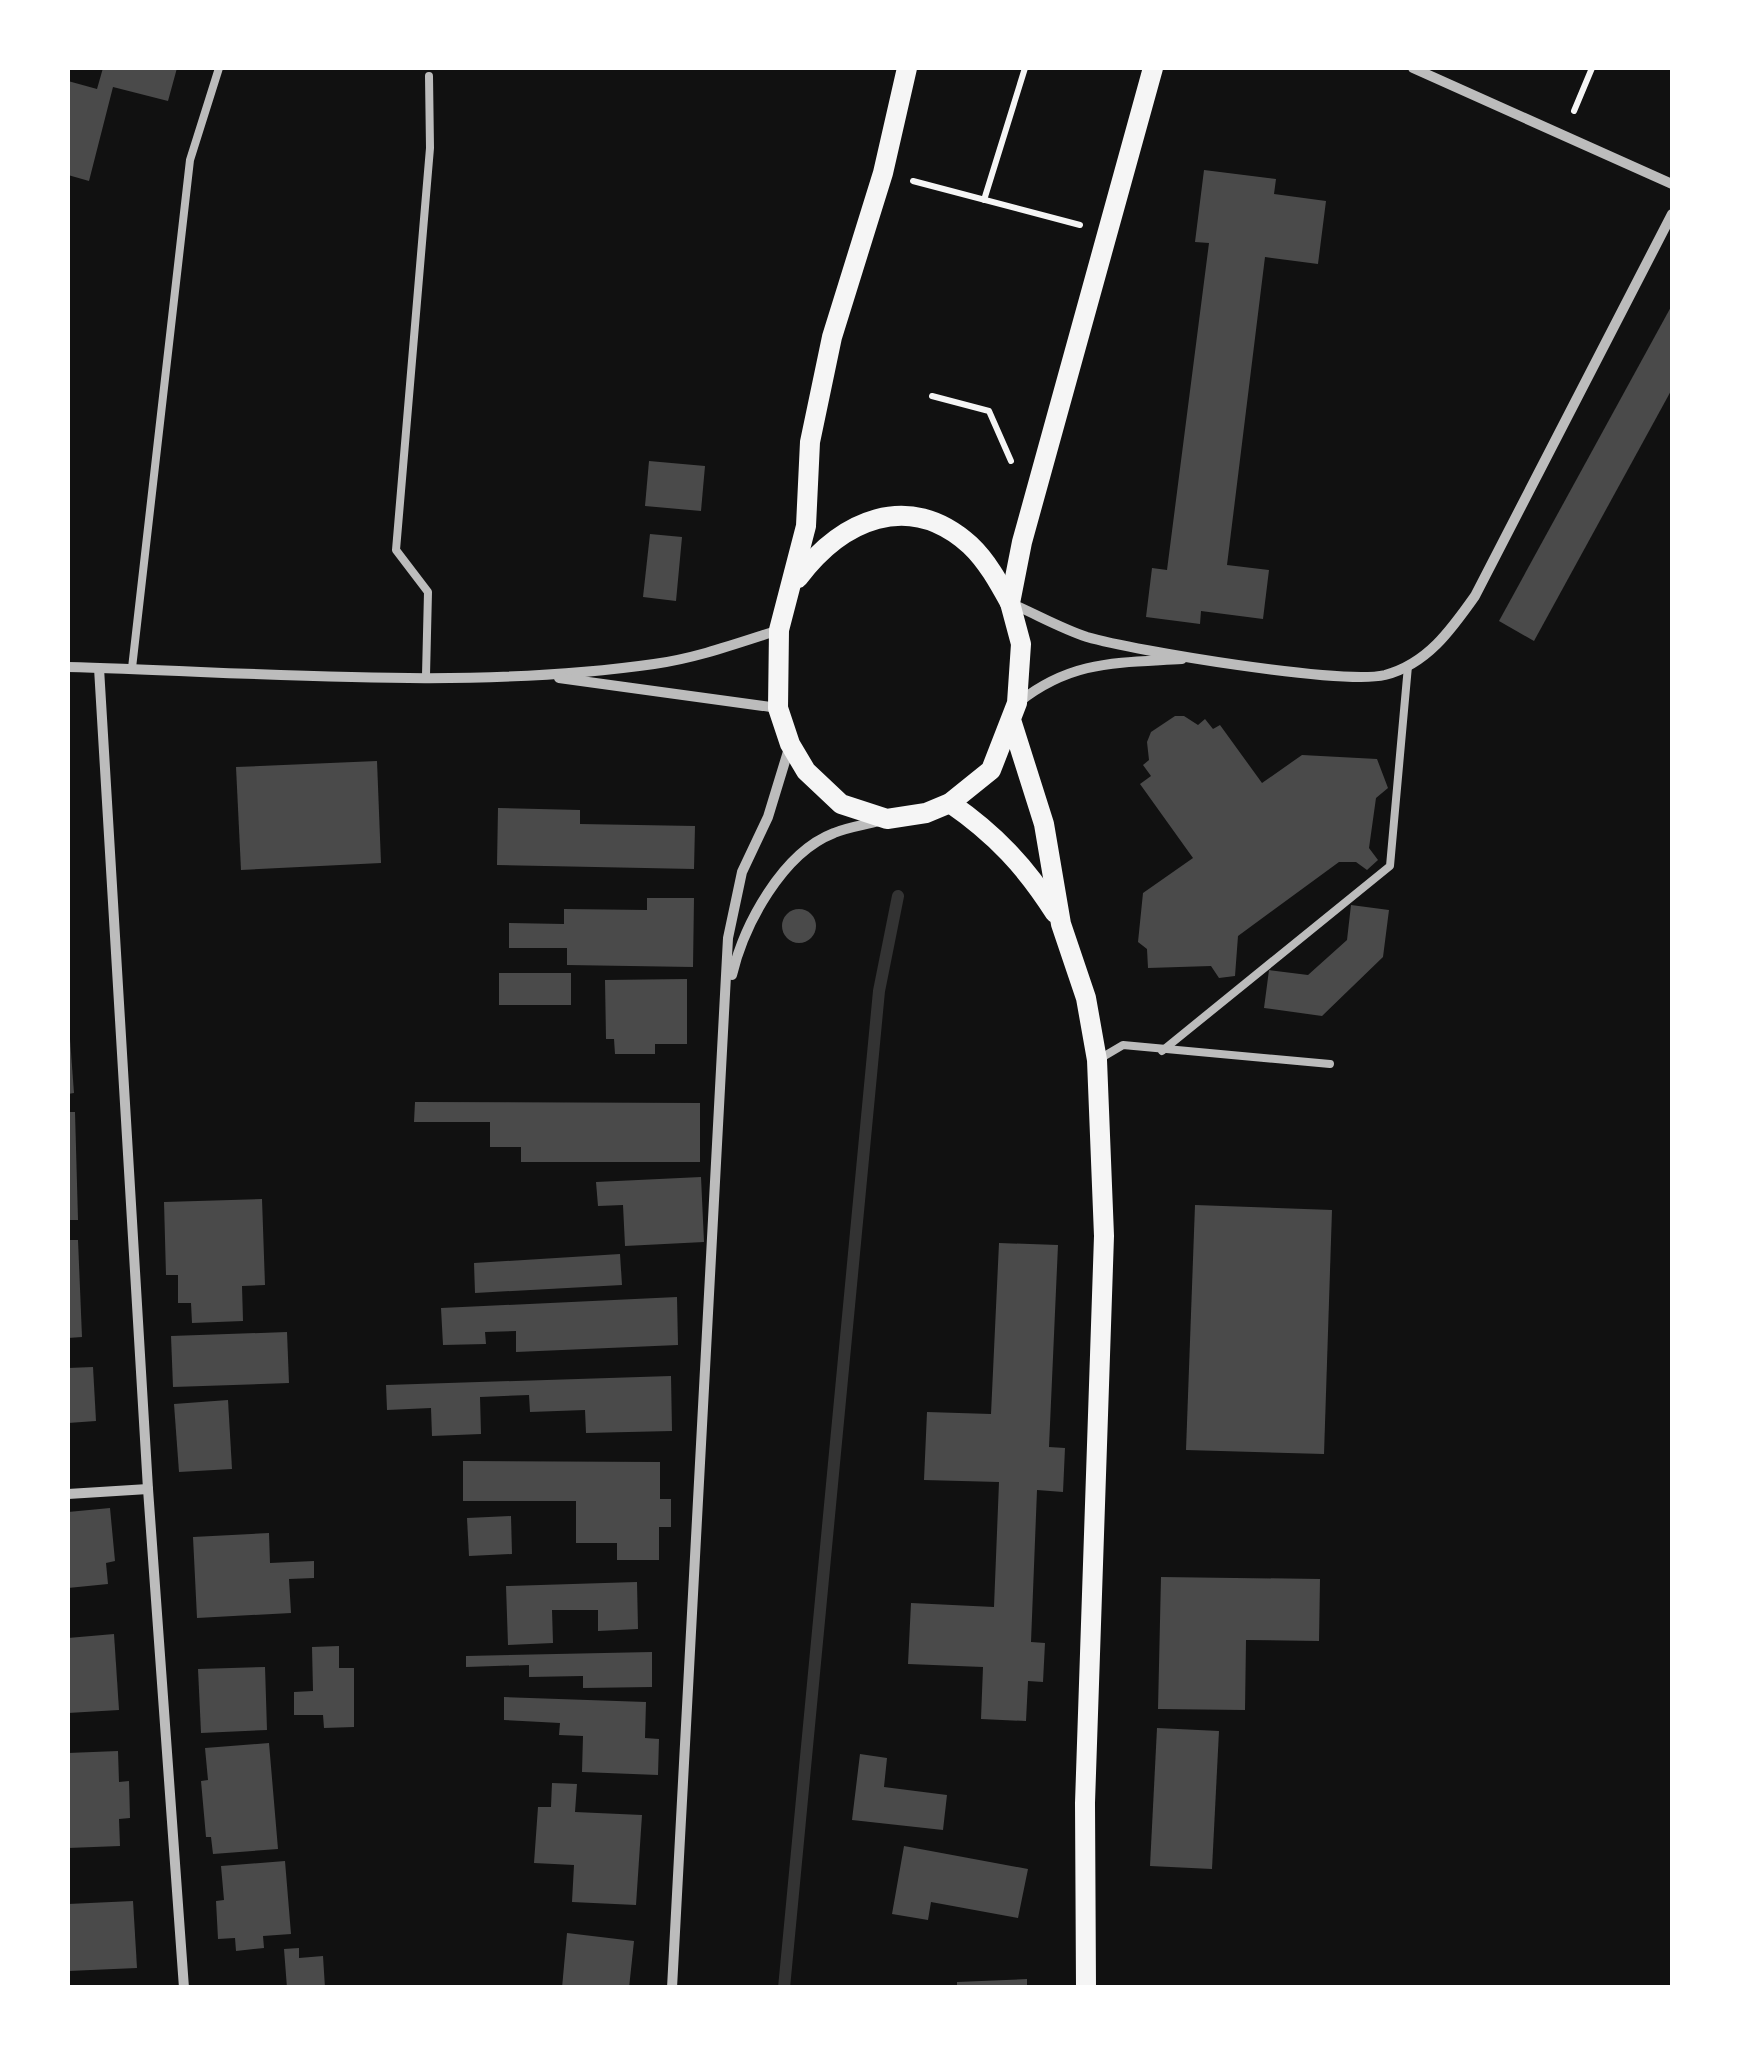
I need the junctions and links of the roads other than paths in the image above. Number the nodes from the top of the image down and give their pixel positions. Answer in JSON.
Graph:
{"nodes":[{"id":1,"x":219,"y":68,"type":"edge"},
{"id":2,"x":907,"y":68,"type":"edge"},
{"id":3,"x":1154,"y":68,"type":"edge"},
{"id":4,"x":1413,"y":68,"type":"edge"},
{"id":5,"x":428,"y":76,"type":"dead end"},
{"id":6,"x":1672,"y":184,"type":"edge"},
{"id":7,"x":1672,"y":214,"type":"edge"},
{"id":8,"x":794,"y":583,"type":"junction"},
{"id":9,"x":1010,"y":603,"type":"junction"},
{"id":10,"x":780,"y":630,"type":"junction"},
{"id":11,"x":1202,"y":658,"type":"junction"},
{"id":12,"x":1408,"y":666,"type":"junction"},
{"id":13,"x":68,"y":667,"type":"edge"},
{"id":14,"x":99,"y":668,"type":"junction"},
{"id":15,"x":132,"y":668,"type":"junction"},
{"id":16,"x":538,"y":675,"type":"junction"},
{"id":17,"x":426,"y":676,"type":"junction"},
{"id":18,"x":778,"y":708,"type":"junction"},
{"id":19,"x":1015,"y":713,"type":"junction"},
{"id":20,"x":790,"y":744,"type":"junction"},
{"id":21,"x":950,"y":803,"type":"junction"},
{"id":22,"x":887,"y":818,"type":"junction"},
{"id":23,"x":1061,"y":924,"type":"junction"},
{"id":24,"x":727,"y":996,"type":"junction"},
{"id":25,"x":1162,"y":1051,"type":"junction"},
{"id":26,"x":1097,"y":1060,"type":"junction"},
{"id":27,"x":1330,"y":1064,"type":"dead end"},
{"id":28,"x":148,"y":1489,"type":"junction"},
{"id":29,"x":68,"y":1494,"type":"edge"},
{"id":30,"x":184,"y":1988,"type":"edge"},
{"id":31,"x":672,"y":1988,"type":"edge"},
{"id":32,"x":1086,"y":1988,"type":"edge"}],
"edges":[{"from":1,"to":15,"type":"lane"},
{"from":2,"to":8,"type":"main road"},
{"from":3,"to":9,"type":"main road"},
{"from":4,"to":6,"type":"street"},
{"from":5,"to":17,"type":"lane"},
{"from":7,"to":12,"type":"street"},
{"from":8,"to":9,"type":"main road"},
{"from":8,"to":10,"type":"main road"},
{"from":9,"to":11,"type":"street"},
{"from":9,"to":19,"type":"main road"},
{"from":10,"to":16,"type":"street"},
{"from":10,"to":18,"type":"main road"},
{"from":11,"to":12,"type":"street"},
{"from":11,"to":19,"type":"street"},
{"from":12,"to":25,"type":"lane"},
{"from":13,"to":14,"type":"street"},
{"from":14,"to":15,"type":"street"},
{"from":14,"to":28,"type":"street"},
{"from":15,"to":17,"type":"street"},
{"from":16,"to":17,"type":"street"},
{"from":16,"to":18,"type":"street"},
{"from":18,"to":20,"type":"main road"},
{"from":19,"to":21,"type":"main road"},
{"from":19,"to":23,"type":"main road"},
{"from":20,"to":22,"type":"main road"},
{"from":20,"to":24,"type":"street"},
{"from":21,"to":22,"type":"main road"},
{"from":21,"to":23,"type":"main road"},
{"from":22,"to":24,"type":"street"},
{"from":23,"to":26,"type":"main road"},
{"from":24,"to":31,"type":"street"},
{"from":25,"to":26,"type":"lane"},
{"from":25,"to":27,"type":"lane"},
{"from":26,"to":32,"type":"main road"},
{"from":28,"to":29,"type":"street"},
{"from":28,"to":30,"type":"street"}]}
